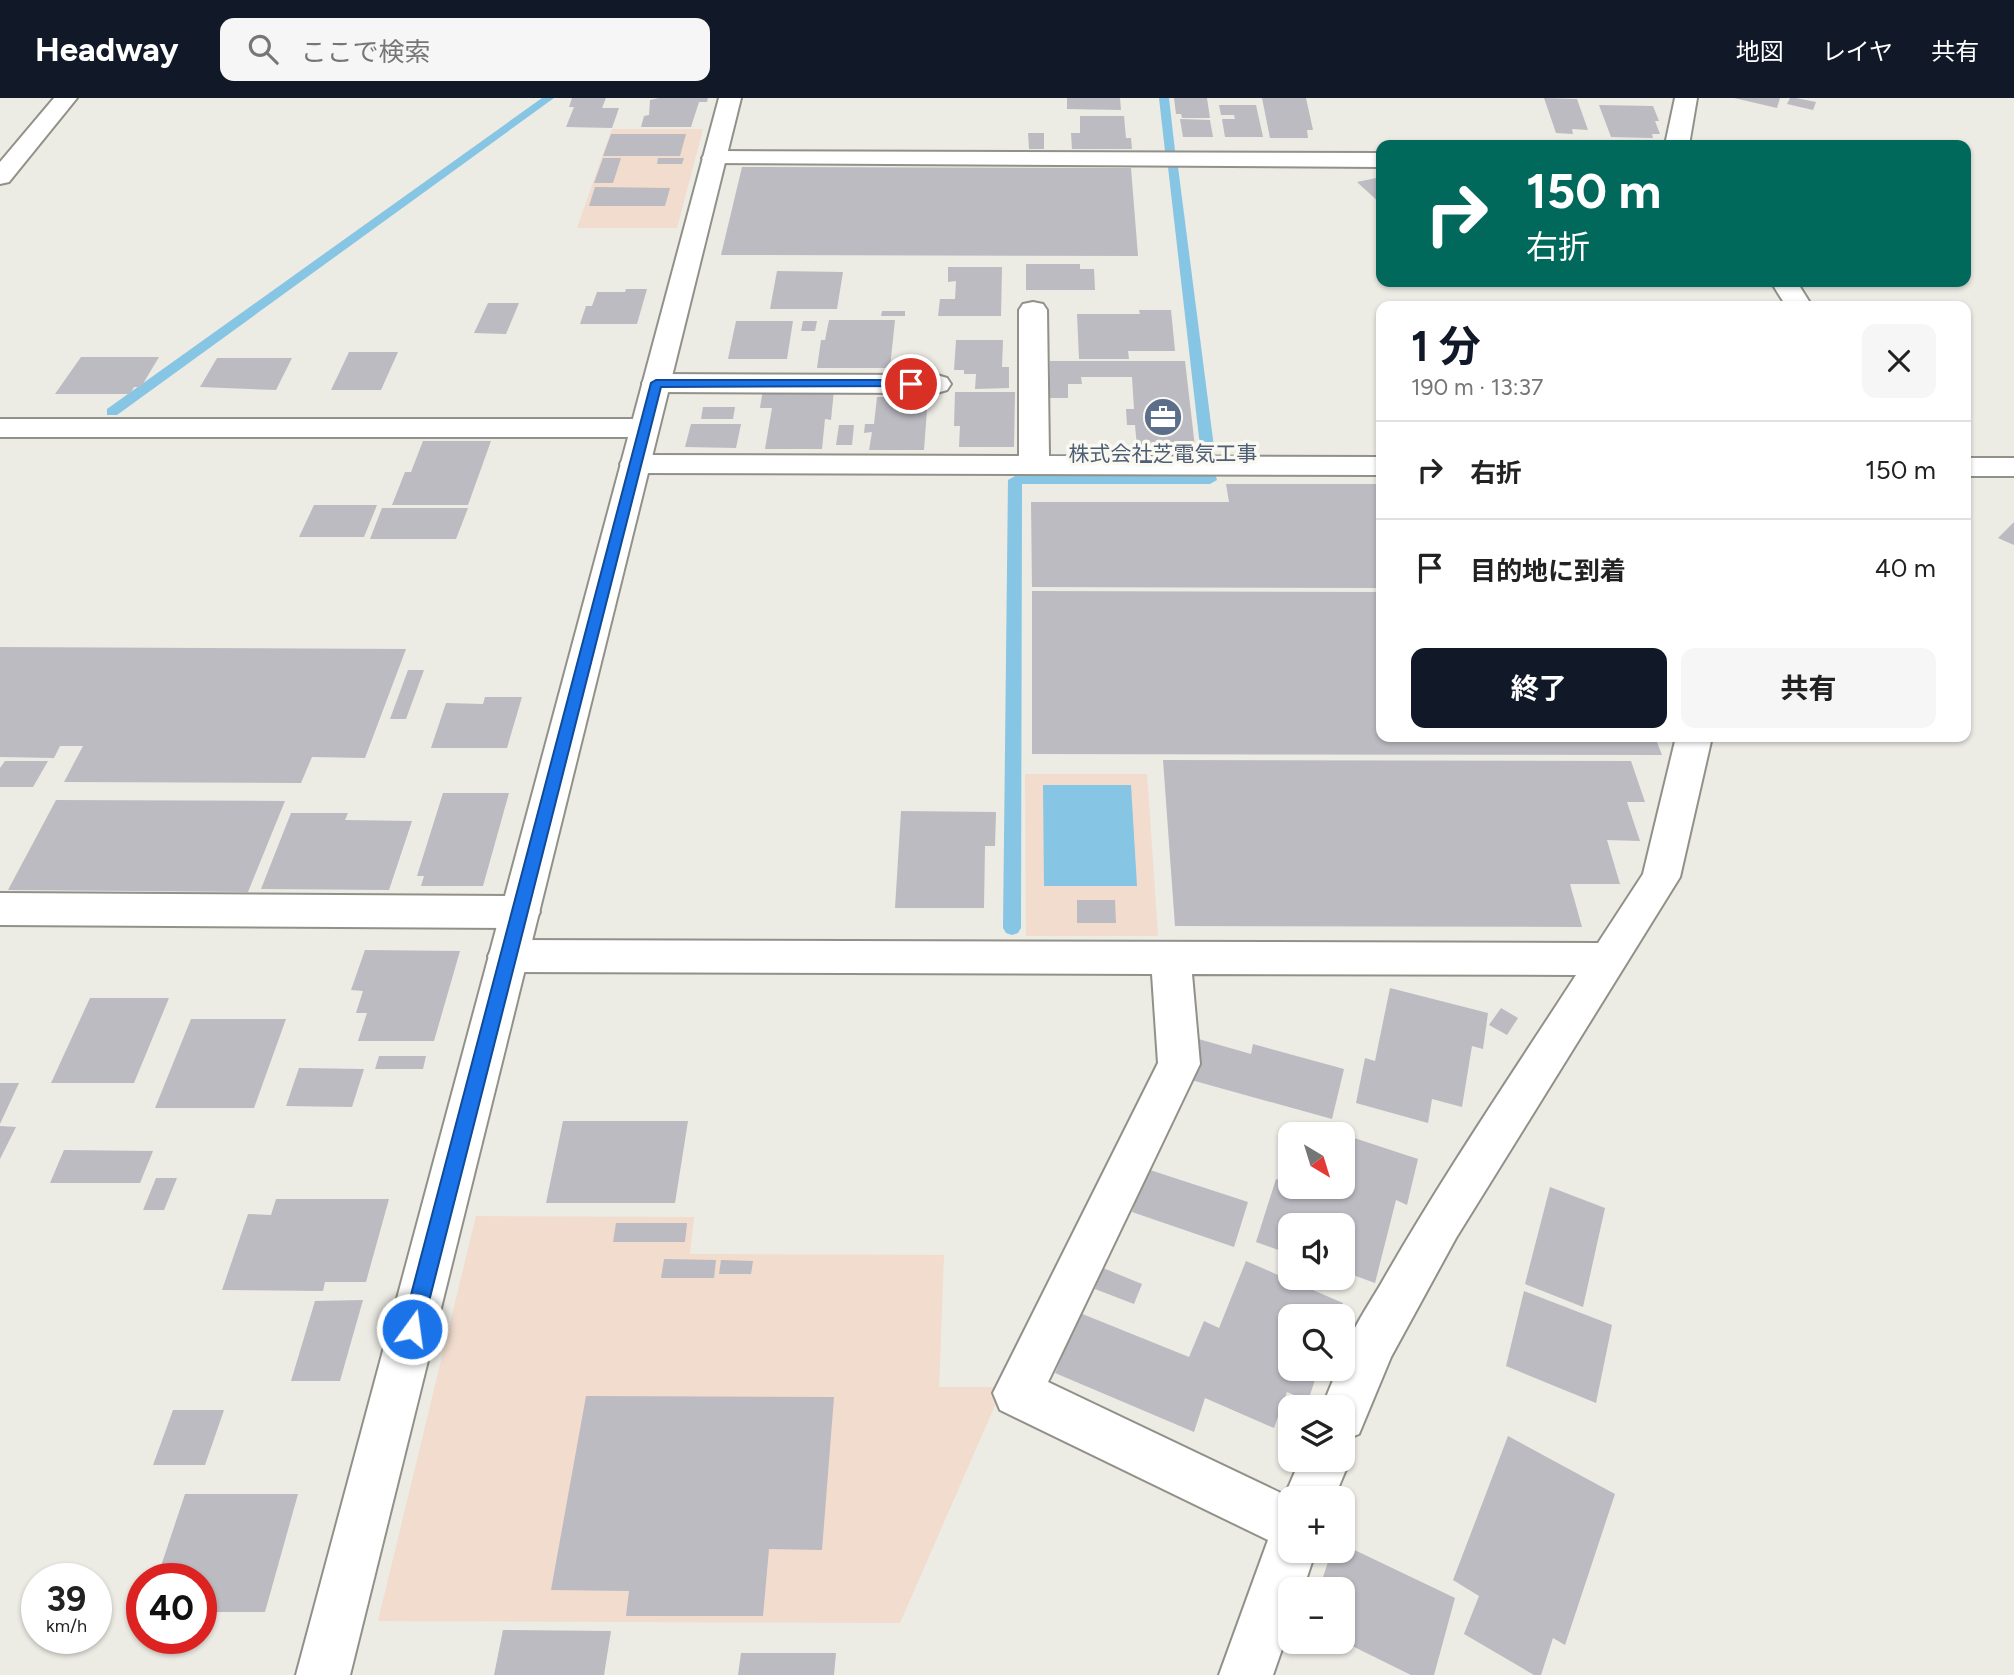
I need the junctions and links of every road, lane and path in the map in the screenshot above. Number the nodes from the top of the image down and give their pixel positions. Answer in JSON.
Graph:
{"nodes":[{"id":1,"x":66,"y":98,"type":"edge"},
{"id":2,"x":730,"y":98,"type":"edge"},
{"id":3,"x":1686,"y":98,"type":"edge"},
{"id":4,"x":1678,"y":140,"type":"edge"},
{"id":5,"x":714,"y":158,"type":"junction"},
{"id":6,"x":1376,"y":160,"type":"edge"},
{"id":7,"x":0,"y":177,"type":"edge"},
{"id":8,"x":1033,"y":310,"type":"dead end"},
{"id":9,"x":656,"y":383,"type":"junction"},
{"id":10,"x":937,"y":384,"type":"dead end"},
{"id":11,"x":0,"y":428,"type":"edge"},
{"id":12,"x":640,"y":446,"type":"junction"},
{"id":13,"x":1034,"y":465,"type":"junction"},
{"id":14,"x":1376,"y":466,"type":"edge"},
{"id":15,"x":1971,"y":467,"type":"edge"},
{"id":16,"x":2014,"y":467,"type":"edge"},
{"id":17,"x":1693,"y":742,"type":"edge"},
{"id":18,"x":0,"y":909,"type":"edge"},
{"id":19,"x":520,"y":912,"type":"junction"},
{"id":20,"x":508,"y":956,"type":"junction"},
{"id":21,"x":1171,"y":957,"type":"junction"},
{"id":22,"x":1609,"y":959,"type":"junction"},
{"id":23,"x":1351,"y":1395,"type":"edge"},
{"id":24,"x":1278,"y":1518,"type":"edge"},
{"id":25,"x":1285,"y":1563,"type":"edge"},
{"id":26,"x":323,"y":1675,"type":"edge"},
{"id":27,"x":1246,"y":1675,"type":"edge"}],
"edges":[{"from":1,"to":7,"type":"street"},
{"from":2,"to":5,"type":"street"},
{"from":3,"to":4,"type":"street"},
{"from":5,"to":6,"type":"street"},
{"from":5,"to":9,"type":"street"},
{"from":8,"to":13,"type":"street"},
{"from":9,"to":10,"type":"street"},
{"from":9,"to":12,"type":"street"},
{"from":11,"to":12,"type":"street"},
{"from":12,"to":13,"type":"street"},
{"from":12,"to":19,"type":"street"},
{"from":13,"to":14,"type":"street"},
{"from":15,"to":16,"type":"street"},
{"from":17,"to":22,"type":"street"},
{"from":18,"to":19,"type":"street"},
{"from":19,"to":20,"type":"street"},
{"from":20,"to":21,"type":"street"},
{"from":20,"to":26,"type":"street"},
{"from":21,"to":22,"type":"street"},
{"from":21,"to":24,"type":"street"},
{"from":22,"to":23,"type":"street"},
{"from":25,"to":27,"type":"street"}]}
